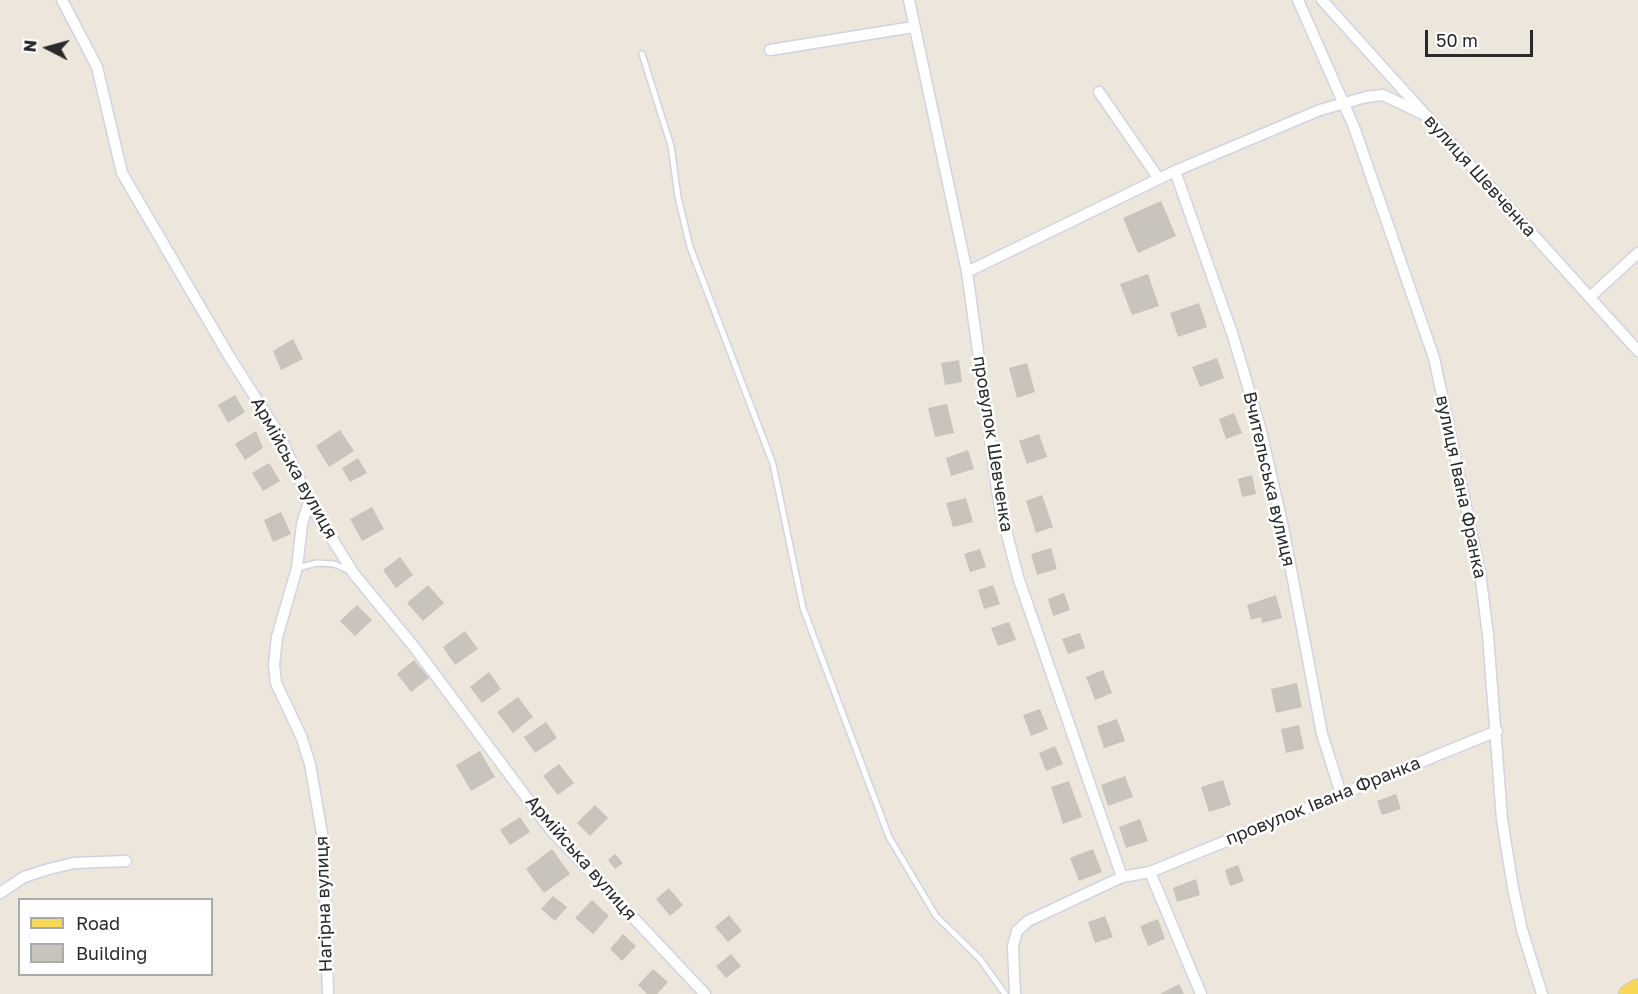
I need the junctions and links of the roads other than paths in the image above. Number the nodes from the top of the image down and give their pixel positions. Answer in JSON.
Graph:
{"nodes":[{"id":1,"x":62,"y":0,"type":"edge"},
{"id":2,"x":909,"y":0,"type":"edge"},
{"id":3,"x":1298,"y":0,"type":"edge"},
{"id":4,"x":1322,"y":0,"type":"edge"},
{"id":5,"x":913,"y":27,"type":"junction"},
{"id":6,"x":770,"y":50,"type":"dead end"},
{"id":7,"x":642,"y":54,"type":"dead end"},
{"id":8,"x":1099,"y":92,"type":"dead end"},
{"id":9,"x":1342,"y":103,"type":"junction"},
{"id":10,"x":1427,"y":116,"type":"junction"},
{"id":11,"x":1175,"y":171,"type":"junction"},
{"id":12,"x":1159,"y":179,"type":"junction"},
{"id":13,"x":1638,"y":253,"type":"edge"},
{"id":14,"x":967,"y":272,"type":"junction"},
{"id":15,"x":1590,"y":297,"type":"junction"},
{"id":16,"x":1638,"y":351,"type":"edge"},
{"id":17,"x":309,"y":502,"type":"junction"},
{"id":18,"x":297,"y":568,"type":"junction"},
{"id":19,"x":354,"y":574,"type":"junction"},
{"id":20,"x":1497,"y":731,"type":"junction"},
{"id":21,"x":1341,"y":794,"type":"junction"},
{"id":22,"x":126,"y":861,"type":"dead end"},
{"id":23,"x":1150,"y":872,"type":"junction"},
{"id":24,"x":1122,"y":877,"type":"junction"},
{"id":25,"x":0,"y":893,"type":"edge"},
{"id":26,"x":1638,"y":988,"type":"edge"},
{"id":27,"x":328,"y":994,"type":"edge"},
{"id":28,"x":705,"y":994,"type":"edge"},
{"id":29,"x":1005,"y":994,"type":"edge"},
{"id":30,"x":1015,"y":994,"type":"edge"},
{"id":31,"x":1201,"y":994,"type":"edge"},
{"id":32,"x":1542,"y":994,"type":"edge"},
{"id":33,"x":1628,"y":994,"type":"edge"}],
"edges":[{"from":1,"to":17,"type":"street","name":"Армійська вулиця"},
{"from":2,"to":5,"type":"street","name":"провулок Шевченка"},
{"from":3,"to":9,"type":"street","name":"вулиця Івана Франка"},
{"from":4,"to":10,"type":"street","name":"вулиця Шевченка"},
{"from":5,"to":6,"type":"street"},
{"from":5,"to":14,"type":"street","name":"провулок Шевченка"},
{"from":7,"to":29,"type":"lane"},
{"from":8,"to":12,"type":"street"},
{"from":9,"to":10,"type":"street"},
{"from":9,"to":11,"type":"street"},
{"from":9,"to":20,"type":"street","name":"вулиця Івана Франка"},
{"from":10,"to":15,"type":"street","name":"вулиця Шевченка"},
{"from":11,"to":12,"type":"street"},
{"from":11,"to":21,"type":"street","name":"Вчительська вулиця"},
{"from":12,"to":14,"type":"street"},
{"from":13,"to":15,"type":"street"},
{"from":14,"to":24,"type":"street","name":"провулок Шевченка"},
{"from":15,"to":16,"type":"street","name":"вулиця Шевченка"},
{"from":17,"to":18,"type":"street","name":"Нагірна вулиця"},
{"from":17,"to":19,"type":"street","name":"Армійська вулиця"},
{"from":18,"to":19,"type":"lane"},
{"from":18,"to":27,"type":"street","name":"Нагірна вулиця"},
{"from":19,"to":28,"type":"street","name":"Армійська вулиця"},
{"from":20,"to":21,"type":"street","name":"провулок Івана Франка"},
{"from":20,"to":32,"type":"street","name":"вулиця Івана Франка"},
{"from":21,"to":23,"type":"street","name":"провулок Івана Франка"},
{"from":22,"to":25,"type":"street"},
{"from":23,"to":24,"type":"street","name":"провулок Івана Франка"},
{"from":23,"to":31,"type":"street"},
{"from":24,"to":30,"type":"street","name":"провулок Івана Франка"},
{"from":26,"to":33,"type":"main road"}]}
